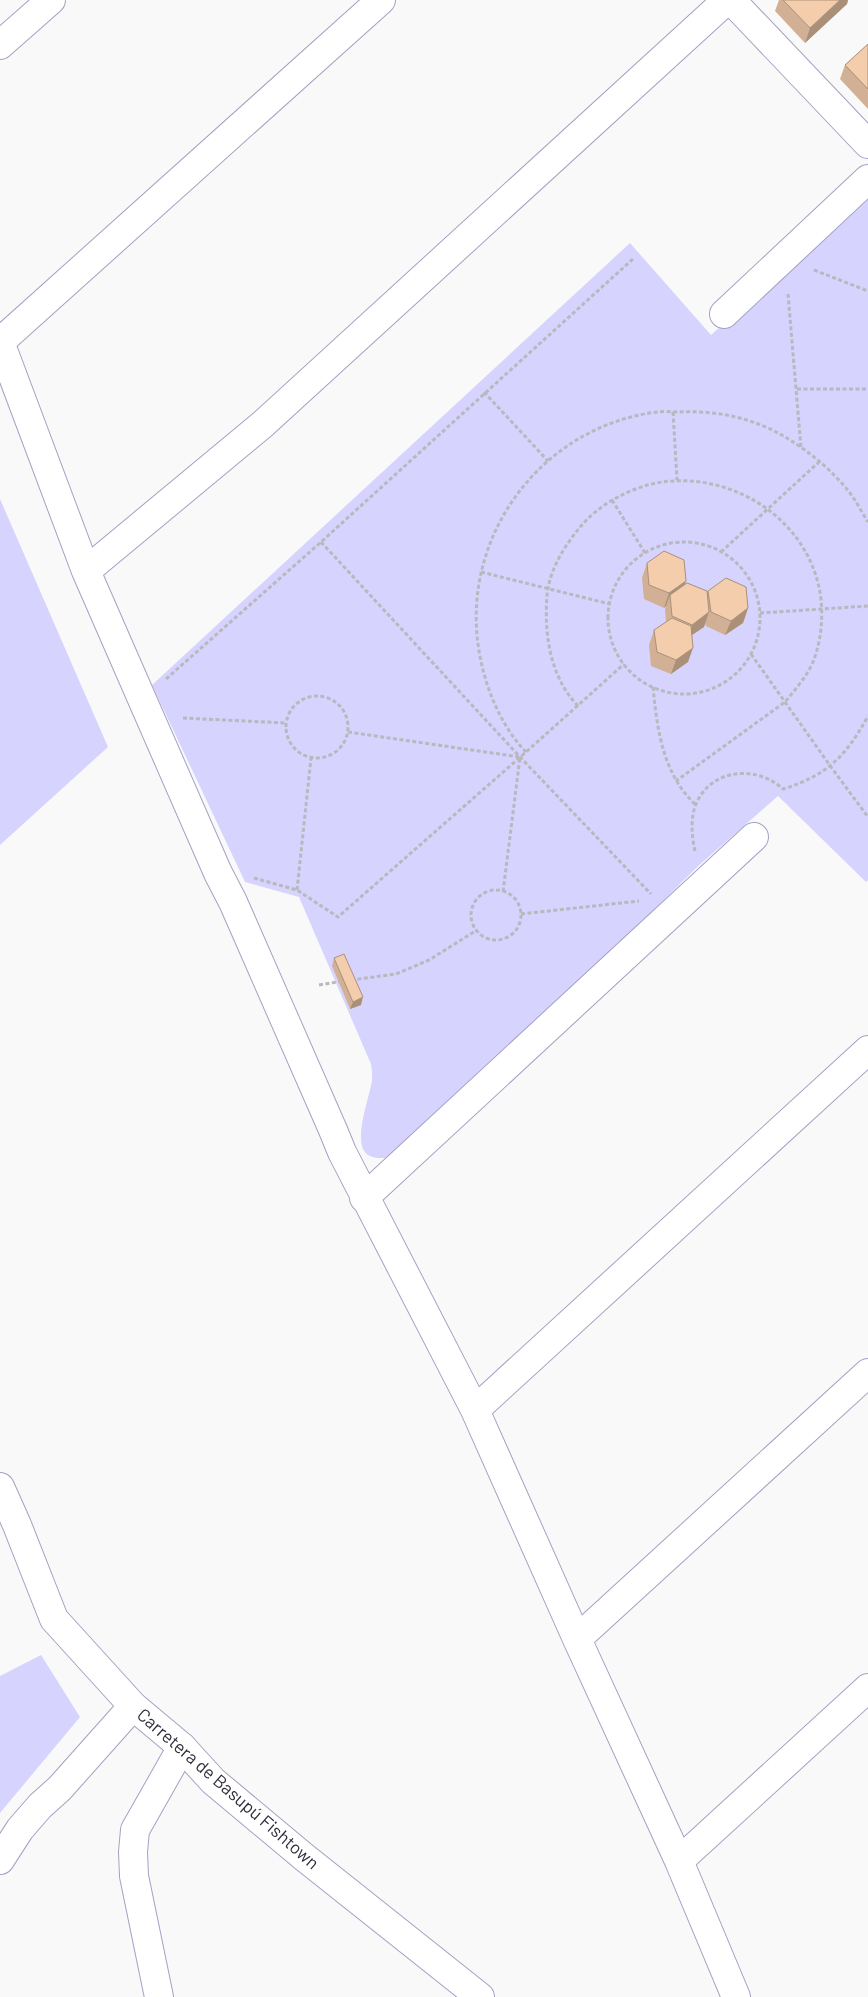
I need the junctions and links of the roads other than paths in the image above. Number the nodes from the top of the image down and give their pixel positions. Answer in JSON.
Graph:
{"nodes":[{"id":1,"x":51,"y":0,"type":"edge"},
{"id":2,"x":381,"y":0,"type":"edge"},
{"id":3,"x":729,"y":0,"type":"edge"},
{"id":4,"x":0,"y":45,"type":"edge"},
{"id":5,"x":868,"y":144,"type":"edge"},
{"id":6,"x":868,"y":179,"type":"edge"},
{"id":7,"x":724,"y":314,"type":"dead end"},
{"id":8,"x":0,"y":342,"type":"edge"},
{"id":9,"x":86,"y":571,"type":"junction"},
{"id":10,"x":754,"y":837,"type":"dead end"},
{"id":11,"x":868,"y":1050,"type":"edge"},
{"id":12,"x":364,"y":1198,"type":"junction"},
{"id":13,"x":868,"y":1373,"type":"edge"},
{"id":14,"x":475,"y":1410,"type":"junction"},
{"id":15,"x":0,"y":1487,"type":"edge"},
{"id":16,"x":577,"y":1640,"type":"junction"},
{"id":17,"x":868,"y":1688,"type":"edge"},
{"id":18,"x":132,"y":1706,"type":"junction"},
{"id":19,"x":182,"y":1747,"type":"junction"},
{"id":20,"x":0,"y":1860,"type":"edge"},
{"id":21,"x":679,"y":1862,"type":"junction"},
{"id":22,"x":159,"y":1997,"type":"edge"},
{"id":23,"x":480,"y":1997,"type":"edge"},
{"id":24,"x":736,"y":1997,"type":"edge"}],
"edges":[{"from":1,"to":4,"type":"street"},
{"from":2,"to":8,"type":"street"},
{"from":3,"to":5,"type":"street"},
{"from":3,"to":9,"type":"street"},
{"from":6,"to":7,"type":"street"},
{"from":8,"to":9,"type":"street"},
{"from":9,"to":12,"type":"street"},
{"from":10,"to":12,"type":"street"},
{"from":11,"to":14,"type":"street"},
{"from":12,"to":14,"type":"street"},
{"from":13,"to":16,"type":"street"},
{"from":14,"to":16,"type":"street"},
{"from":15,"to":18,"type":"street","name":"Carretera de Basupú Fishtown"},
{"from":16,"to":21,"type":"street"},
{"from":17,"to":21,"type":"street"},
{"from":18,"to":19,"type":"street","name":"Carretera de Basupú Fishtown"},
{"from":18,"to":20,"type":"street"},
{"from":19,"to":22,"type":"street"},
{"from":19,"to":23,"type":"street","name":"Carretera de Basupú Fishtown"},
{"from":21,"to":24,"type":"street"}]}
